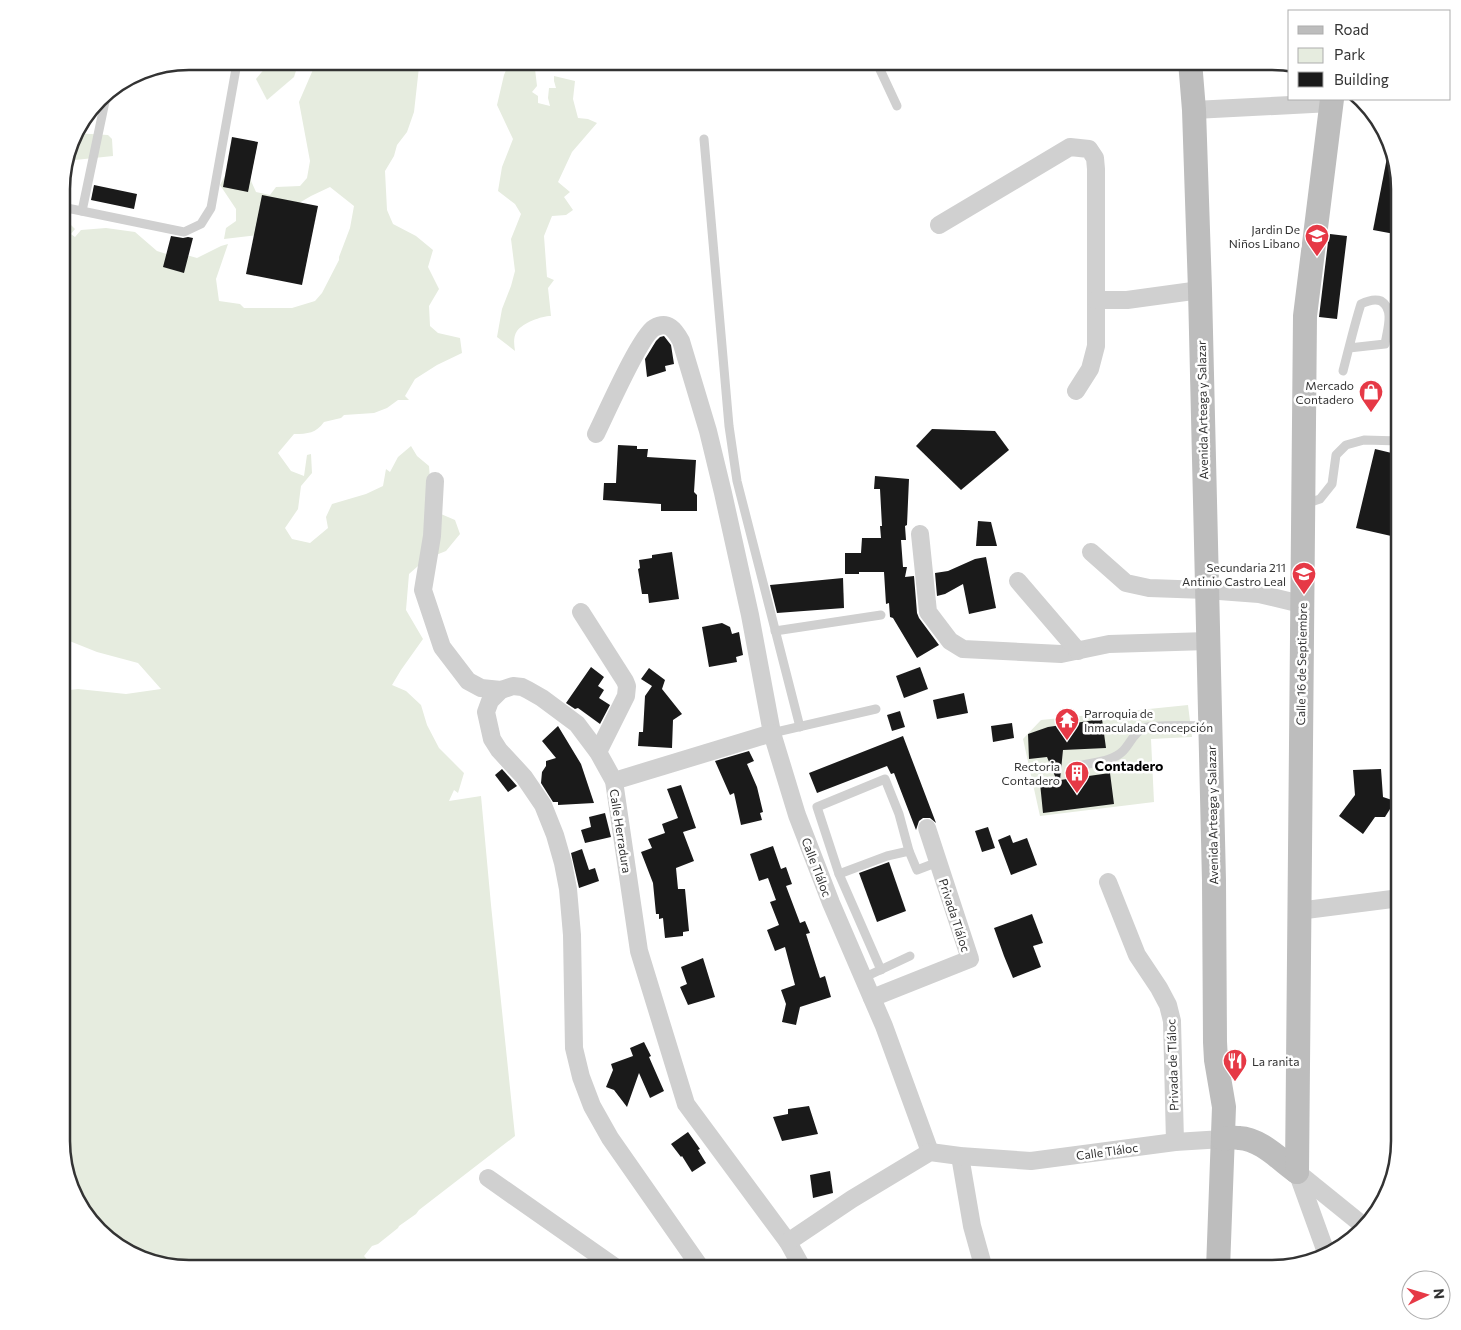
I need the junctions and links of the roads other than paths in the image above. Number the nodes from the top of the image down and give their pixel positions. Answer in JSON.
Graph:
{"nodes":[{"id":1,"x":236,"y":70,"type":"edge"},
{"id":2,"x":880,"y":70,"type":"edge"},
{"id":3,"x":1191,"y":70,"type":"edge"},
{"id":4,"x":1331,"y":101,"type":"edge"},
{"id":5,"x":897,"y":106,"type":"dead end"},
{"id":6,"x":103,"y":108,"type":"edge"},
{"id":7,"x":1194,"y":110,"type":"junction"},
{"id":8,"x":704,"y":139,"type":"dead end"},
{"id":9,"x":70,"y":209,"type":"edge"},
{"id":10,"x":82,"y":211,"type":"junction"},
{"id":11,"x":939,"y":225,"type":"dead end"},
{"id":12,"x":1200,"y":290,"type":"junction"},
{"id":13,"x":1096,"y":300,"type":"junction"},
{"id":14,"x":1349,"y":348,"type":"junction"},
{"id":15,"x":1343,"y":370,"type":"dead end"},
{"id":16,"x":1076,"y":391,"type":"dead end"},
{"id":17,"x":596,"y":434,"type":"dead end"},
{"id":18,"x":1391,"y":441,"type":"edge"},
{"id":19,"x":435,"y":481,"type":"dead end"},
{"id":20,"x":1302,"y":505,"type":"junction"},
{"id":21,"x":920,"y":534,"type":"dead end"},
{"id":22,"x":1091,"y":552,"type":"dead end"},
{"id":23,"x":1018,"y":581,"type":"dead end"},
{"id":24,"x":1206,"y":590,"type":"junction"},
{"id":25,"x":1302,"y":604,"type":"junction"},
{"id":26,"x":581,"y":612,"type":"dead end"},
{"id":27,"x":881,"y":615,"type":"dead end"},
{"id":28,"x":775,"y":631,"type":"junction"},
{"id":29,"x":1208,"y":641,"type":"junction"},
{"id":30,"x":1078,"y":651,"type":"junction"},
{"id":31,"x":500,"y":690,"type":"junction"},
{"id":32,"x":876,"y":709,"type":"dead end"},
{"id":33,"x":1210,"y":726,"type":"junction"},
{"id":34,"x":800,"y":727,"type":"junction"},
{"id":35,"x":772,"y":732,"type":"junction"},
{"id":36,"x":598,"y":752,"type":"junction"},
{"id":37,"x":1083,"y":764,"type":"dead end"},
{"id":38,"x":614,"y":781,"type":"junction"},
{"id":39,"x":807,"y":811,"type":"junction"},
{"id":40,"x":927,"y":828,"type":"dead end"},
{"id":41,"x":909,"y":851,"type":"junction"},
{"id":42,"x":938,"y":862,"type":"junction"},
{"id":43,"x":838,"y":874,"type":"junction"},
{"id":44,"x":1108,"y":882,"type":"dead end"},
{"id":45,"x":1391,"y":899,"type":"edge"},
{"id":46,"x":1298,"y":911,"type":"junction"},
{"id":47,"x":910,"y":956,"type":"dead end"},
{"id":48,"x":881,"y":970,"type":"junction"},
{"id":49,"x":863,"y":978,"type":"junction"},
{"id":50,"x":872,"y":998,"type":"junction"},
{"id":51,"x":1223,"y":1139,"type":"junction"},
{"id":52,"x":1175,"y":1142,"type":"junction"},
{"id":53,"x":930,"y":1152,"type":"junction"},
{"id":54,"x":960,"y":1156,"type":"junction"},
{"id":55,"x":1297,"y":1172,"type":"junction"},
{"id":56,"x":488,"y":1178,"type":"dead end"},
{"id":57,"x":1359,"y":1222,"type":"edge"},
{"id":58,"x":788,"y":1242,"type":"junction"},
{"id":59,"x":1324,"y":1248,"type":"edge"},
{"id":60,"x":605,"y":1260,"type":"edge"},
{"id":61,"x":695,"y":1260,"type":"edge"},
{"id":62,"x":798,"y":1260,"type":"edge"},
{"id":63,"x":981,"y":1260,"type":"edge"},
{"id":64,"x":1218,"y":1260,"type":"edge"}],
"edges":[{"from":1,"to":10,"type":"lane"},
{"from":2,"to":5,"type":"lane"},
{"from":3,"to":7,"type":"street","name":"Avenida Arteaga y Salazar"},
{"from":4,"to":7,"type":"street"},
{"from":4,"to":20,"type":"street","name":"Calle 16 de Septiembre"},
{"from":6,"to":10,"type":"lane"},
{"from":7,"to":12,"type":"street","name":"Avenida Arteaga y Salazar"},
{"from":8,"to":28,"type":"lane"},
{"from":9,"to":10,"type":"lane"},
{"from":11,"to":13,"type":"street"},
{"from":12,"to":13,"type":"street"},
{"from":12,"to":24,"type":"street","name":"Avenida Arteaga y Salazar"},
{"from":13,"to":16,"type":"street"},
{"from":14,"to":14,"type":"lane"},
{"from":14,"to":15,"type":"lane"},
{"from":17,"to":35,"type":"street","name":"Calle Tláloc"},
{"from":18,"to":20,"type":"lane"},
{"from":19,"to":31,"type":"street","name":"Calle Herradura"},
{"from":20,"to":25,"type":"street","name":"Calle 16 de Septiembre"},
{"from":21,"to":30,"type":"street"},
{"from":22,"to":24,"type":"street"},
{"from":23,"to":30,"type":"street"},
{"from":24,"to":25,"type":"street"},
{"from":24,"to":29,"type":"street","name":"Avenida Arteaga y Salazar"},
{"from":25,"to":46,"type":"street","name":"Calle 16 de Septiembre"},
{"from":26,"to":36,"type":"street"},
{"from":27,"to":28,"type":"lane"},
{"from":28,"to":34,"type":"lane"},
{"from":29,"to":30,"type":"street"},
{"from":29,"to":33,"type":"street","name":"Avenida Arteaga y Salazar"},
{"from":31,"to":36,"type":"street","name":"Calle Herradura"},
{"from":31,"to":61,"type":"street"},
{"from":32,"to":34,"type":"lane"},
{"from":33,"to":37,"type":"lane"},
{"from":33,"to":51,"type":"street","name":"Avenida Arteaga y Salazar"},
{"from":34,"to":35,"type":"lane"},
{"from":35,"to":38,"type":"street"},
{"from":35,"to":39,"type":"street","name":"Calle Tláloc"},
{"from":36,"to":38,"type":"street","name":"Calle Herradura"},
{"from":38,"to":58,"type":"street","name":"Calle Herradura"},
{"from":39,"to":41,"type":"lane"},
{"from":39,"to":43,"type":"lane"},
{"from":39,"to":49,"type":"street","name":"Calle Tláloc"},
{"from":40,"to":42,"type":"street","name":"Privada Tláloc"},
{"from":41,"to":42,"type":"lane"},
{"from":41,"to":43,"type":"lane"},
{"from":42,"to":50,"type":"street","name":"Privada Tláloc"},
{"from":43,"to":48,"type":"lane"},
{"from":44,"to":52,"type":"street","name":"Privada de Tláloc"},
{"from":45,"to":46,"type":"street"},
{"from":46,"to":55,"type":"street","name":"Calle 16 de Septiembre"},
{"from":47,"to":48,"type":"lane"},
{"from":48,"to":49,"type":"lane"},
{"from":49,"to":50,"type":"street","name":"Calle Tláloc"},
{"from":50,"to":53,"type":"street","name":"Calle Tláloc"},
{"from":51,"to":52,"type":"street","name":"Calle Tláloc"},
{"from":51,"to":55,"type":"street"},
{"from":51,"to":64,"type":"street","name":"Avenida Arteaga y Salazar"},
{"from":52,"to":54,"type":"street","name":"Calle Tláloc"},
{"from":53,"to":54,"type":"street","name":"Calle Tláloc"},
{"from":53,"to":58,"type":"street"},
{"from":54,"to":63,"type":"street"},
{"from":55,"to":57,"type":"street"},
{"from":55,"to":59,"type":"street"},
{"from":56,"to":60,"type":"street"},
{"from":58,"to":62,"type":"street","name":"Calle Herradura"}]}
